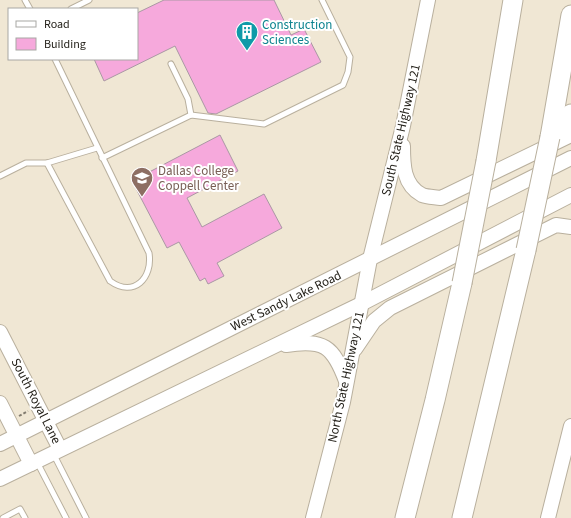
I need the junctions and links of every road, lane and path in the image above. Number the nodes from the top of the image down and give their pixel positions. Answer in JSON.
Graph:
{"nodes":[{"id":1,"x":89,"y":0,"type":"edge"},
{"id":2,"x":322,"y":0,"type":"edge"},
{"id":3,"x":428,"y":0,"type":"edge"},
{"id":4,"x":513,"y":0,"type":"edge"},
{"id":5,"x":73,"y":8,"type":"edge"},
{"id":6,"x":571,"y":15,"type":"edge"},
{"id":7,"x":55,"y":60,"type":"edge"},
{"id":8,"x":171,"y":64,"type":"dead end"},
{"id":9,"x":571,"y":114,"type":"edge"},
{"id":10,"x":191,"y":115,"type":"junction"},
{"id":11,"x":403,"y":126,"type":"junction"},
{"id":12,"x":571,"y":135,"type":"edge"},
{"id":13,"x":550,"y":137,"type":"junction"},
{"id":14,"x":97,"y":148,"type":"junction"},
{"id":15,"x":102,"y":158,"type":"junction"},
{"id":16,"x":571,"y":158,"type":"edge"},
{"id":17,"x":47,"y":163,"type":"junction"},
{"id":18,"x":0,"y":176,"type":"edge"},
{"id":19,"x":571,"y":195,"type":"edge"},
{"id":20,"x":571,"y":227,"type":"edge"},
{"id":21,"x":370,"y":259,"type":"junction"},
{"id":22,"x":361,"y":304,"type":"junction"},
{"id":23,"x":0,"y":332,"type":"edge"},
{"id":24,"x":270,"y":348,"type":"junction"},
{"id":25,"x":351,"y":355,"type":"junction"},
{"id":26,"x":346,"y":383,"type":"junction"},
{"id":27,"x":0,"y":403,"type":"edge"},
{"id":28,"x":38,"y":406,"type":"junction"},
{"id":29,"x":9,"y":420,"type":"junction"},
{"id":30,"x":46,"y":421,"type":"junction"},
{"id":31,"x":571,"y":426,"type":"edge"},
{"id":32,"x":16,"y":436,"type":"junction"},
{"id":33,"x":0,"y":444,"type":"edge"},
{"id":34,"x":56,"y":451,"type":"junction"},
{"id":35,"x":34,"y":462,"type":"junction"},
{"id":36,"x":0,"y":479,"type":"edge"},
{"id":37,"x":3,"y":518,"type":"edge"},
{"id":38,"x":25,"y":518,"type":"edge"},
{"id":39,"x":66,"y":518,"type":"edge"},
{"id":40,"x":86,"y":518,"type":"edge"},
{"id":41,"x":313,"y":518,"type":"edge"},
{"id":42,"x":405,"y":518,"type":"edge"},
{"id":43,"x":462,"y":518,"type":"edge"},
{"id":44,"x":548,"y":518,"type":"edge"}],
"edges":[{"from":1,"to":5,"type":"lane"},
{"from":2,"to":10,"type":"lane"},
{"from":3,"to":11,"type":"main road","name":"South State Highway 121"},
{"from":4,"to":42,"type":"highway","bridge":true},
{"from":6,"to":13,"type":"highway"},
{"from":7,"to":14,"type":"lane"},
{"from":8,"to":10,"type":"lane"},
{"from":9,"to":13,"type":"highway"},
{"from":10,"to":15,"type":"lane"},
{"from":11,"to":12,"type":"main road"},
{"from":11,"to":21,"type":"main road","name":"South State Highway 121"},
{"from":13,"to":43,"type":"highway","bridge":true},
{"from":14,"to":15,"type":"lane"},
{"from":14,"to":17,"type":"lane"},
{"from":15,"to":17,"type":"lane"},
{"from":16,"to":21,"type":"main road","name":"West Sandy Lake Road"},
{"from":17,"to":18,"type":"lane"},
{"from":19,"to":22,"type":"main road"},
{"from":20,"to":25,"type":"main road"},
{"from":21,"to":22,"type":"main road","name":"North State Highway 121"},
{"from":21,"to":30,"type":"main road","name":"West Sandy Lake Road"},
{"from":22,"to":24,"type":"main road"},
{"from":22,"to":25,"type":"main road","name":"North State Highway 121"},
{"from":23,"to":28,"type":"main road","name":"South Royal Lane"},
{"from":24,"to":26,"type":"main road"},
{"from":24,"to":34,"type":"main road"},
{"from":25,"to":26,"type":"main road","name":"North State Highway 121"},
{"from":26,"to":41,"type":"main road","name":"North State Highway 121"},
{"from":27,"to":29,"type":"main road"},
{"from":28,"to":29,"type":"path"},
{"from":28,"to":30,"type":"main road","name":"South Royal Lane"},
{"from":29,"to":32,"type":"main road"},
{"from":30,"to":32,"type":"main road","name":"West Sandy Lake Road"},
{"from":30,"to":34,"type":"main road","name":"South Royal Lane"},
{"from":31,"to":44,"type":"main road"},
{"from":32,"to":33,"type":"main road","name":"West Sandy Lake Road"},
{"from":32,"to":35,"type":"main road"},
{"from":34,"to":35,"type":"main road"},
{"from":34,"to":40,"type":"lane"},
{"from":35,"to":36,"type":"main road"},
{"from":35,"to":39,"type":"lane"},
{"from":37,"to":38,"type":"lane"}]}
